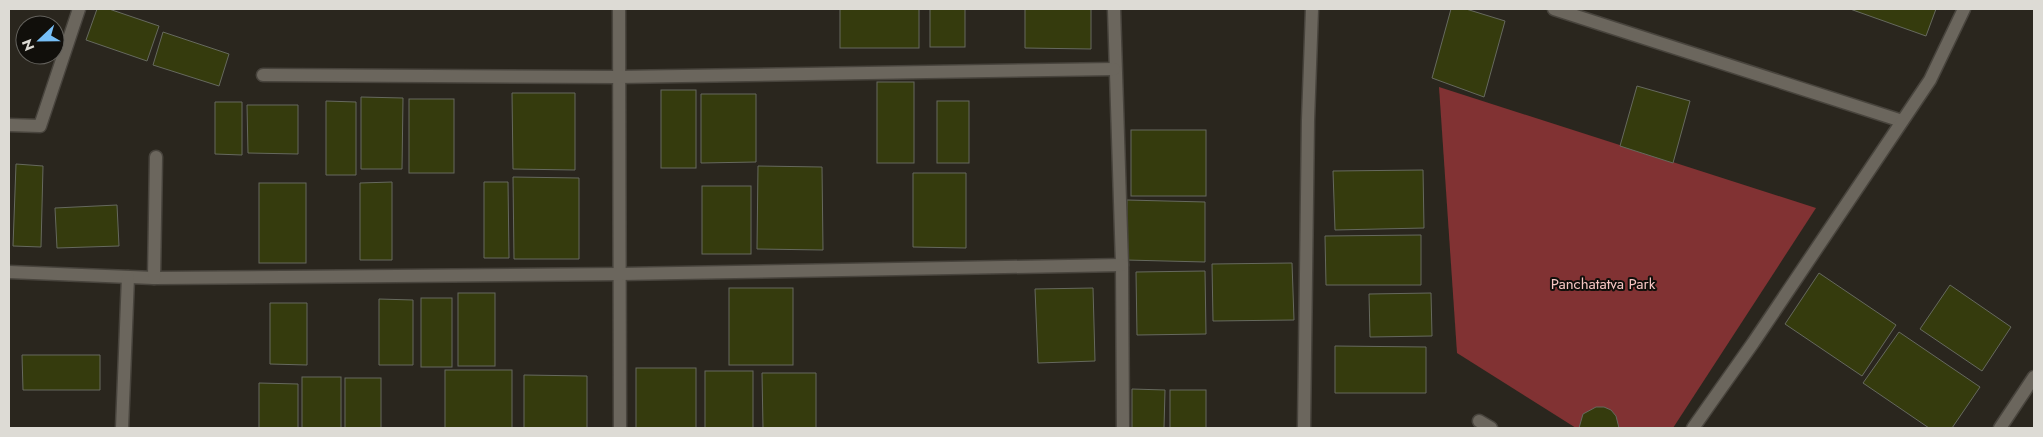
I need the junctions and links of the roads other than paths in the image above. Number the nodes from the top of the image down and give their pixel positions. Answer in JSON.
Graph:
{"nodes":[{"id":1,"x":79,"y":9,"type":"edge"},
{"id":2,"x":619,"y":9,"type":"edge"},
{"id":3,"x":1114,"y":9,"type":"edge"},
{"id":4,"x":1312,"y":9,"type":"edge"},
{"id":5,"x":1554,"y":9,"type":"edge"},
{"id":6,"x":1964,"y":9,"type":"edge"},
{"id":7,"x":1114,"y":68,"type":"junction"},
{"id":8,"x":264,"y":76,"type":"dead end"},
{"id":9,"x":618,"y":77,"type":"junction"},
{"id":10,"x":1902,"y":121,"type":"junction"},
{"id":11,"x":9,"y":126,"type":"edge"},
{"id":12,"x":156,"y":157,"type":"dead end"},
{"id":13,"x":1122,"y":265,"type":"junction"},
{"id":14,"x":9,"y":272,"type":"edge"},
{"id":15,"x":621,"y":274,"type":"junction"},
{"id":16,"x":128,"y":277,"type":"junction"},
{"id":17,"x":154,"y":278,"type":"junction"},
{"id":18,"x":2032,"y":385,"type":"edge"},
{"id":19,"x":1479,"y":421,"type":"dead end"},
{"id":20,"x":122,"y":428,"type":"edge"},
{"id":21,"x":620,"y":428,"type":"edge"},
{"id":22,"x":1123,"y":428,"type":"edge"},
{"id":23,"x":1304,"y":428,"type":"edge"},
{"id":24,"x":1491,"y":428,"type":"edge"},
{"id":25,"x":1693,"y":428,"type":"edge"},
{"id":26,"x":2000,"y":428,"type":"edge"}],
"edges":[{"from":1,"to":11,"type":"street"},
{"from":2,"to":9,"type":"street"},
{"from":3,"to":7,"type":"street"},
{"from":4,"to":23,"type":"street"},
{"from":5,"to":10,"type":"street"},
{"from":6,"to":10,"type":"street"},
{"from":7,"to":9,"type":"street"},
{"from":7,"to":13,"type":"street"},
{"from":8,"to":9,"type":"street"},
{"from":9,"to":15,"type":"street"},
{"from":10,"to":25,"type":"street"},
{"from":12,"to":17,"type":"street"},
{"from":13,"to":15,"type":"street"},
{"from":13,"to":22,"type":"street"},
{"from":14,"to":16,"type":"street"},
{"from":15,"to":17,"type":"street"},
{"from":15,"to":21,"type":"street"},
{"from":16,"to":17,"type":"street"},
{"from":16,"to":20,"type":"street"},
{"from":18,"to":26,"type":"street"},
{"from":19,"to":24,"type":"street"}]}
